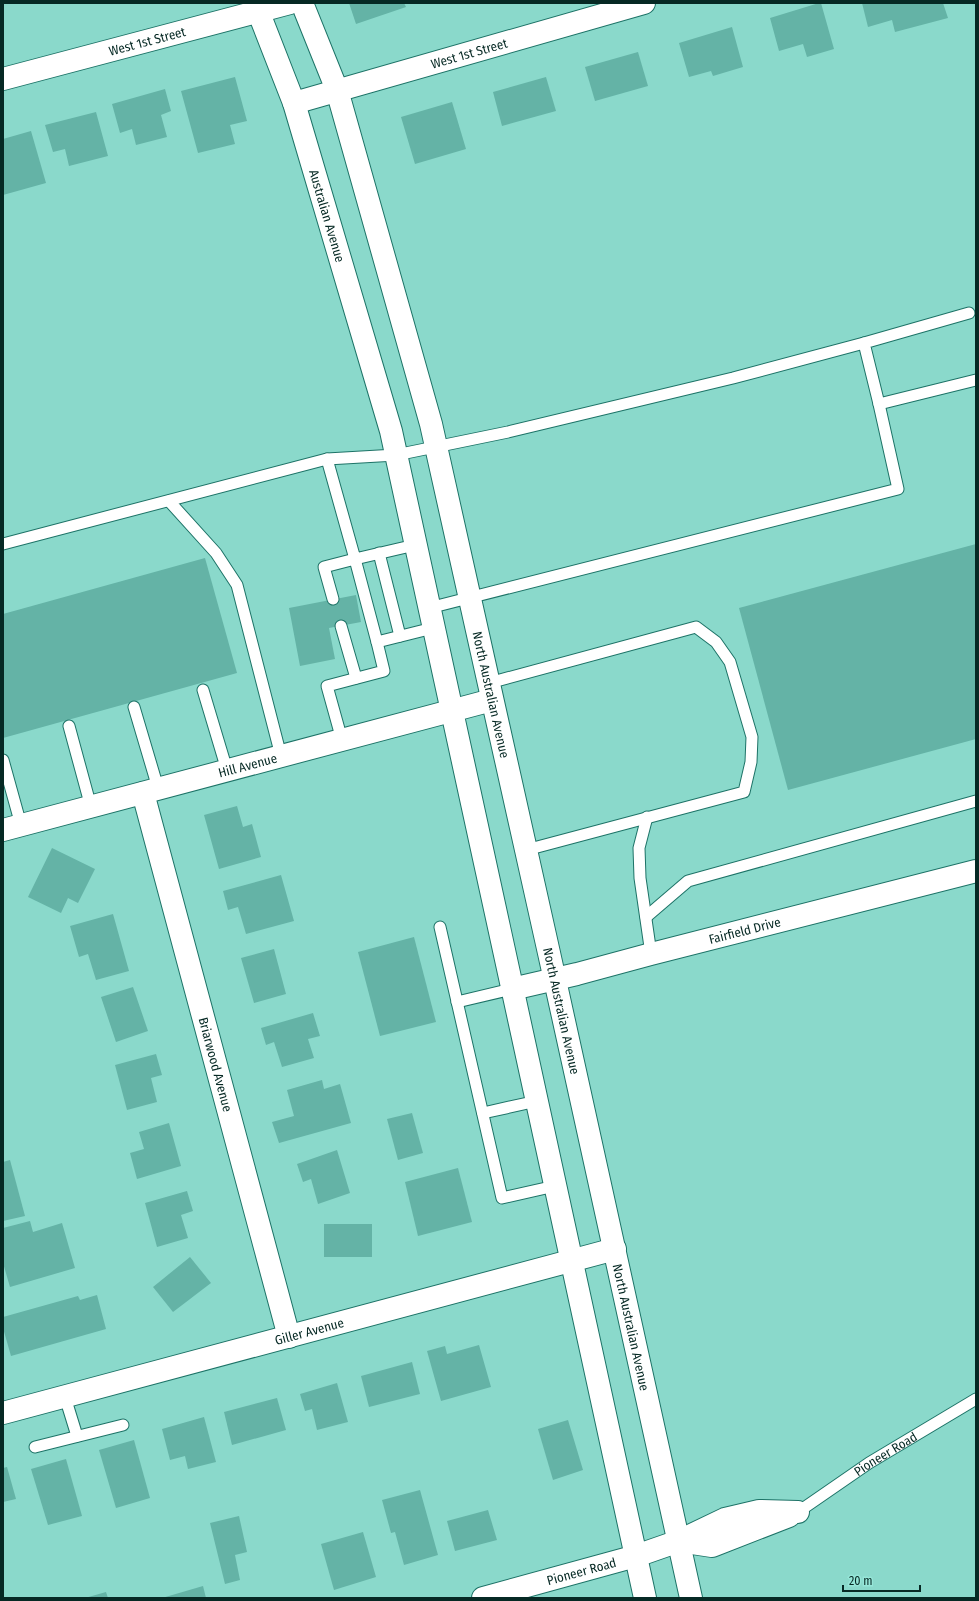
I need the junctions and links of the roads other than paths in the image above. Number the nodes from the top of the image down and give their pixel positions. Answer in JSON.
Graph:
{"nodes":[{"id":1,"x":290,"y":3,"type":"edge"},
{"id":2,"x":302,"y":3,"type":"edge"},
{"id":3,"x":644,"y":3,"type":"edge"},
{"id":4,"x":257,"y":7,"type":"edge"},
{"id":5,"x":3,"y":79,"type":"edge"},
{"id":6,"x":337,"y":90,"type":"junction"},
{"id":7,"x":294,"y":103,"type":"junction"},
{"id":8,"x":969,"y":313,"type":"dead end"},
{"id":9,"x":864,"y":343,"type":"junction"},
{"id":10,"x":976,"y":380,"type":"edge"},
{"id":11,"x":879,"y":404,"type":"junction"},
{"id":12,"x":436,"y":446,"type":"junction"},
{"id":13,"x":396,"y":456,"type":"junction"},
{"id":14,"x":327,"y":459,"type":"junction"},
{"id":15,"x":169,"y":501,"type":"junction"},
{"id":16,"x":3,"y":544,"type":"edge"},
{"id":17,"x":415,"y":545,"type":"junction"},
{"id":18,"x":379,"y":553,"type":"junction"},
{"id":19,"x":355,"y":559,"type":"junction"},
{"id":20,"x":470,"y":598,"type":"junction"},
{"id":21,"x":333,"y":599,"type":"dead end"},
{"id":22,"x":431,"y":618,"type":"junction"},
{"id":23,"x":341,"y":626,"type":"dead end"},
{"id":24,"x":400,"y":636,"type":"junction"},
{"id":25,"x":377,"y":642,"type":"junction"},
{"id":26,"x":356,"y":678,"type":"junction"},
{"id":27,"x":203,"y":690,"type":"dead end"},
{"id":28,"x":491,"y":691,"type":"junction"},
{"id":29,"x":134,"y":707,"type":"dead end"},
{"id":30,"x":452,"y":711,"type":"junction"},
{"id":31,"x":69,"y":726,"type":"dead end"},
{"id":32,"x":342,"y":740,"type":"junction"},
{"id":33,"x":281,"y":756,"type":"junction"},
{"id":34,"x":3,"y":760,"type":"edge"},
{"id":35,"x":228,"y":770,"type":"junction"},
{"id":36,"x":151,"y":791,"type":"junction"},
{"id":37,"x":976,"y":801,"type":"edge"},
{"id":38,"x":91,"y":807,"type":"junction"},
{"id":39,"x":647,"y":818,"type":"junction"},
{"id":40,"x":12,"y":828,"type":"edge"},
{"id":41,"x":526,"y":850,"type":"junction"},
{"id":42,"x":976,"y":871,"type":"edge"},
{"id":43,"x":646,"y":917,"type":"junction"},
{"id":44,"x":440,"y":927,"type":"dead end"},
{"id":45,"x":651,"y":954,"type":"junction"},
{"id":46,"x":554,"y":980,"type":"junction"},
{"id":47,"x":512,"y":989,"type":"junction"},
{"id":48,"x":457,"y":1002,"type":"junction"},
{"id":49,"x":537,"y":1101,"type":"junction"},
{"id":50,"x":482,"y":1113,"type":"junction"},
{"id":51,"x":555,"y":1186,"type":"junction"},
{"id":52,"x":615,"y":1249,"type":"junction"},
{"id":53,"x":572,"y":1261,"type":"junction"},
{"id":54,"x":289,"y":1336,"type":"junction"},
{"id":55,"x":65,"y":1397,"type":"junction"},
{"id":56,"x":976,"y":1399,"type":"edge"},
{"id":57,"x":3,"y":1413,"type":"edge"},
{"id":58,"x":123,"y":1425,"type":"dead end"},
{"id":59,"x":77,"y":1436,"type":"junction"},
{"id":60,"x":34,"y":1447,"type":"dead end"},
{"id":61,"x":798,"y":1512,"type":"joint"},
{"id":62,"x":679,"y":1541,"type":"junction"},
{"id":63,"x":636,"y":1556,"type":"junction"},
{"id":64,"x":483,"y":1598,"type":"edge"},
{"id":65,"x":645,"y":1598,"type":"edge"},
{"id":66,"x":691,"y":1598,"type":"edge"}],
"edges":[{"from":1,"to":4,"type":"main road","name":"West 1st Street"},
{"from":2,"to":6,"type":"main road"},
{"from":3,"to":6,"type":"main road","name":"West 1st Street"},
{"from":4,"to":5,"type":"main road","name":"West 1st Street"},
{"from":4,"to":7,"type":"main road","name":"Australian Avenue"},
{"from":6,"to":7,"type":"main road","name":"West 1st Street"},
{"from":6,"to":12,"type":"main road","name":"North Australian Avenue"},
{"from":7,"to":13,"type":"main road","name":"Australian Avenue"},
{"from":8,"to":9,"type":"lane"},
{"from":9,"to":11,"type":"lane"},
{"from":9,"to":12,"type":"lane"},
{"from":10,"to":11,"type":"lane"},
{"from":11,"to":20,"type":"lane"},
{"from":12,"to":13,"type":"lane"},
{"from":12,"to":20,"type":"main road","name":"North Australian Avenue"},
{"from":13,"to":14,"type":"lane"},
{"from":13,"to":17,"type":"main road"},
{"from":14,"to":15,"type":"lane"},
{"from":14,"to":19,"type":"lane"},
{"from":15,"to":16,"type":"lane"},
{"from":15,"to":33,"type":"lane"},
{"from":17,"to":18,"type":"lane"},
{"from":17,"to":22,"type":"main road"},
{"from":18,"to":19,"type":"lane"},
{"from":18,"to":24,"type":"lane"},
{"from":19,"to":21,"type":"lane"},
{"from":19,"to":25,"type":"lane"},
{"from":20,"to":22,"type":"lane"},
{"from":20,"to":28,"type":"main road","name":"North Australian Avenue"},
{"from":22,"to":24,"type":"lane"},
{"from":22,"to":30,"type":"main road"},
{"from":23,"to":26,"type":"lane"},
{"from":24,"to":25,"type":"lane"},
{"from":25,"to":26,"type":"lane"},
{"from":26,"to":32,"type":"lane"},
{"from":27,"to":35,"type":"lane"},
{"from":28,"to":30,"type":"main road","name":"Hill Avenue"},
{"from":28,"to":39,"type":"lane"},
{"from":28,"to":41,"type":"main road","name":"North Australian Avenue"},
{"from":29,"to":36,"type":"lane"},
{"from":30,"to":32,"type":"main road","name":"Hill Avenue"},
{"from":30,"to":47,"type":"main road"},
{"from":31,"to":38,"type":"lane"},
{"from":32,"to":33,"type":"main road","name":"Hill Avenue"},
{"from":33,"to":35,"type":"main road","name":"Hill Avenue"},
{"from":34,"to":40,"type":"lane"},
{"from":35,"to":36,"type":"main road","name":"Hill Avenue"},
{"from":36,"to":38,"type":"main road","name":"Hill Avenue"},
{"from":36,"to":54,"type":"main road","name":"Briarwood Avenue"},
{"from":37,"to":43,"type":"lane"},
{"from":38,"to":40,"type":"main road","name":"Hill Avenue"},
{"from":39,"to":41,"type":"lane"},
{"from":39,"to":43,"type":"lane"},
{"from":41,"to":46,"type":"main road","name":"North Australian Avenue"},
{"from":42,"to":45,"type":"main road","name":"Fairfield Drive"},
{"from":43,"to":45,"type":"lane"},
{"from":44,"to":48,"type":"lane"},
{"from":45,"to":46,"type":"main road","name":"Fairfield Drive"},
{"from":46,"to":47,"type":"main road","name":"Fairfield Drive"},
{"from":46,"to":52,"type":"main road","name":"North Australian Avenue"},
{"from":47,"to":48,"type":"lane"},
{"from":47,"to":49,"type":"main road"},
{"from":48,"to":50,"type":"lane"},
{"from":49,"to":50,"type":"lane"},
{"from":49,"to":51,"type":"main road"},
{"from":50,"to":51,"type":"lane"},
{"from":51,"to":53,"type":"main road"},
{"from":52,"to":53,"type":"main road","name":"Giller Avenue"},
{"from":52,"to":62,"type":"main road","name":"North Australian Avenue"},
{"from":53,"to":54,"type":"main road","name":"Giller Avenue"},
{"from":53,"to":63,"type":"main road"},
{"from":54,"to":55,"type":"main road","name":"Giller Avenue"},
{"from":55,"to":57,"type":"main road","name":"Giller Avenue"},
{"from":55,"to":59,"type":"lane"},
{"from":56,"to":61,"type":"lane","name":"Pioneer Road"},
{"from":58,"to":59,"type":"lane"},
{"from":59,"to":60,"type":"lane"},
{"from":61,"to":62,"type":"main road","name":"Pioneer Road"},
{"from":62,"to":63,"type":"main road","name":"Pioneer Road"},
{"from":62,"to":66,"type":"main road","name":"North Australian Avenue"},
{"from":63,"to":64,"type":"main road","name":"Pioneer Road"},
{"from":63,"to":65,"type":"main road"}]}
